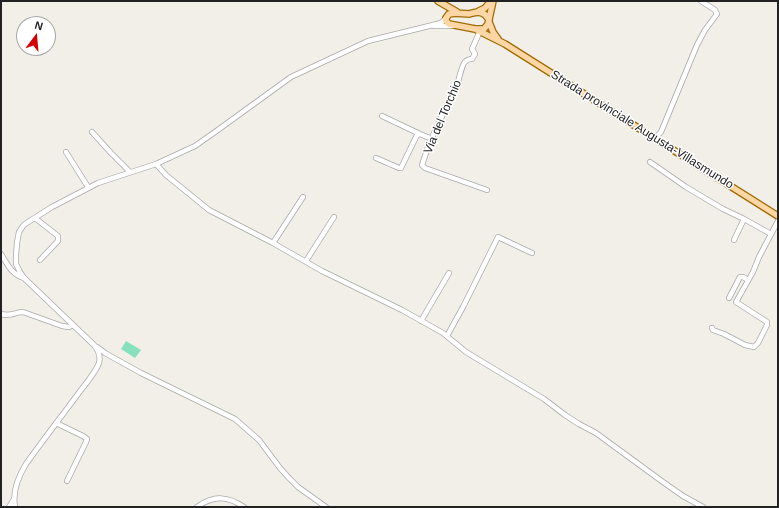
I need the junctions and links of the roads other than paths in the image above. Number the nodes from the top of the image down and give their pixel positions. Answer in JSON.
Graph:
{"nodes":[{"id":1,"x":438,"y":1,"type":"edge"},
{"id":2,"x":492,"y":1,"type":"edge"},
{"id":3,"x":701,"y":1,"type":"edge"},
{"id":4,"x":477,"y":12,"type":"junction"},
{"id":5,"x":461,"y":13,"type":"junction"},
{"id":6,"x":446,"y":17,"type":"junction"},
{"id":7,"x":489,"y":21,"type":"junction"},
{"id":8,"x":429,"y":26,"type":"junction"},
{"id":9,"x":457,"y":26,"type":"junction"},
{"id":10,"x":477,"y":30,"type":"junction"},
{"id":11,"x":505,"y":44,"type":"junction"},
{"id":12,"x":382,"y":116,"type":"dead end"},
{"id":13,"x":92,"y":132,"type":"dead end"},
{"id":14,"x":420,"y":134,"type":"junction"},
{"id":15,"x":655,"y":138,"type":"junction"},
{"id":16,"x":432,"y":139,"type":"junction"},
{"id":17,"x":66,"y":152,"type":"dead end"},
{"id":18,"x":376,"y":158,"type":"dead end"},
{"id":19,"x":650,"y":162,"type":"dead end"},
{"id":20,"x":156,"y":164,"type":"junction"},
{"id":21,"x":130,"y":172,"type":"junction"},
{"id":22,"x":88,"y":187,"type":"junction"},
{"id":23,"x":487,"y":190,"type":"dead end"},
{"id":24,"x":303,"y":197,"type":"dead end"},
{"id":25,"x":778,"y":216,"type":"edge"},
{"id":26,"x":334,"y":217,"type":"dead end"},
{"id":27,"x":35,"y":218,"type":"junction"},
{"id":28,"x":744,"y":219,"type":"junction"},
{"id":29,"x":778,"y":221,"type":"edge"},
{"id":30,"x":771,"y":234,"type":"junction"},
{"id":31,"x":734,"y":240,"type":"dead end"},
{"id":32,"x":273,"y":243,"type":"junction"},
{"id":33,"x":532,"y":253,"type":"dead end"},
{"id":34,"x":1,"y":254,"type":"edge"},
{"id":35,"x":40,"y":260,"type":"dead end"},
{"id":36,"x":306,"y":261,"type":"junction"},
{"id":37,"x":449,"y":272,"type":"dead end"},
{"id":38,"x":24,"y":278,"type":"junction"},
{"id":39,"x":748,"y":280,"type":"junction"},
{"id":40,"x":729,"y":298,"type":"dead end"},
{"id":41,"x":1,"y":314,"type":"edge"},
{"id":42,"x":421,"y":321,"type":"junction"},
{"id":43,"x":73,"y":325,"type":"junction"},
{"id":44,"x":712,"y":328,"type":"dead end"},
{"id":45,"x":447,"y":336,"type":"junction"},
{"id":46,"x":94,"y":345,"type":"junction"},
{"id":47,"x":105,"y":353,"type":"junction"},
{"id":48,"x":99,"y":363,"type":"junction"},
{"id":49,"x":56,"y":423,"type":"junction"},
{"id":50,"x":67,"y":481,"type":"dead end"},
{"id":51,"x":14,"y":499,"type":"junction"},
{"id":52,"x":9,"y":507,"type":"edge"},
{"id":53,"x":15,"y":507,"type":"edge"},
{"id":54,"x":197,"y":507,"type":"edge"},
{"id":55,"x":202,"y":507,"type":"edge"},
{"id":56,"x":239,"y":507,"type":"edge"},
{"id":57,"x":244,"y":507,"type":"edge"},
{"id":58,"x":326,"y":507,"type":"edge"},
{"id":59,"x":703,"y":507,"type":"edge"}],
"edges":[{"from":1,"to":5,"type":"main road"},
{"from":1,"to":6,"type":"main road"},
{"from":2,"to":4,"type":"main road"},
{"from":2,"to":7,"type":"main road"},
{"from":3,"to":15,"type":"street"},
{"from":4,"to":5,"type":"main road"},
{"from":4,"to":7,"type":"main road"},
{"from":5,"to":6,"type":"main road"},
{"from":6,"to":8,"type":"street"},
{"from":6,"to":9,"type":"main road"},
{"from":7,"to":10,"type":"main road"},
{"from":7,"to":11,"type":"main road"},
{"from":8,"to":9,"type":"street"},
{"from":8,"to":20,"type":"street"},
{"from":9,"to":10,"type":"main road"},
{"from":10,"to":11,"type":"main road"},
{"from":10,"to":16,"type":"street","name":"Via del Torchio"},
{"from":11,"to":15,"type":"main road","name":"Strada provinciale Augusta-Villasmundo"},
{"from":12,"to":14,"type":"street"},
{"from":13,"to":21,"type":"street"},
{"from":14,"to":16,"type":"street"},
{"from":14,"to":18,"type":"street"},
{"from":15,"to":25,"type":"main road","name":"Strada provinciale Augusta-Villasmundo"},
{"from":16,"to":23,"type":"street","name":"Via del Torchio"},
{"from":17,"to":22,"type":"street"},
{"from":19,"to":28,"type":"street"},
{"from":20,"to":21,"type":"street"},
{"from":20,"to":32,"type":"street"},
{"from":21,"to":22,"type":"street"},
{"from":22,"to":27,"type":"street"},
{"from":24,"to":32,"type":"street"},
{"from":26,"to":36,"type":"street"},
{"from":27,"to":35,"type":"street"},
{"from":27,"to":38,"type":"street"},
{"from":28,"to":30,"type":"street"},
{"from":28,"to":31,"type":"street"},
{"from":29,"to":30,"type":"street"},
{"from":30,"to":39,"type":"street"},
{"from":32,"to":36,"type":"street"},
{"from":33,"to":45,"type":"street"},
{"from":34,"to":38,"type":"street"},
{"from":36,"to":42,"type":"street"},
{"from":37,"to":42,"type":"street"},
{"from":38,"to":43,"type":"street"},
{"from":39,"to":40,"type":"street"},
{"from":39,"to":44,"type":"street"},
{"from":41,"to":43,"type":"street"},
{"from":42,"to":45,"type":"street"},
{"from":43,"to":46,"type":"street"},
{"from":45,"to":59,"type":"street"},
{"from":46,"to":47,"type":"street"},
{"from":46,"to":48,"type":"street"},
{"from":47,"to":48,"type":"street"},
{"from":47,"to":58,"type":"street"},
{"from":48,"to":49,"type":"street"},
{"from":49,"to":50,"type":"street"},
{"from":49,"to":51,"type":"street"},
{"from":51,"to":52,"type":"street"},
{"from":51,"to":53,"type":"street"},
{"from":54,"to":57,"type":"street"},
{"from":55,"to":56,"type":"street"}]}
